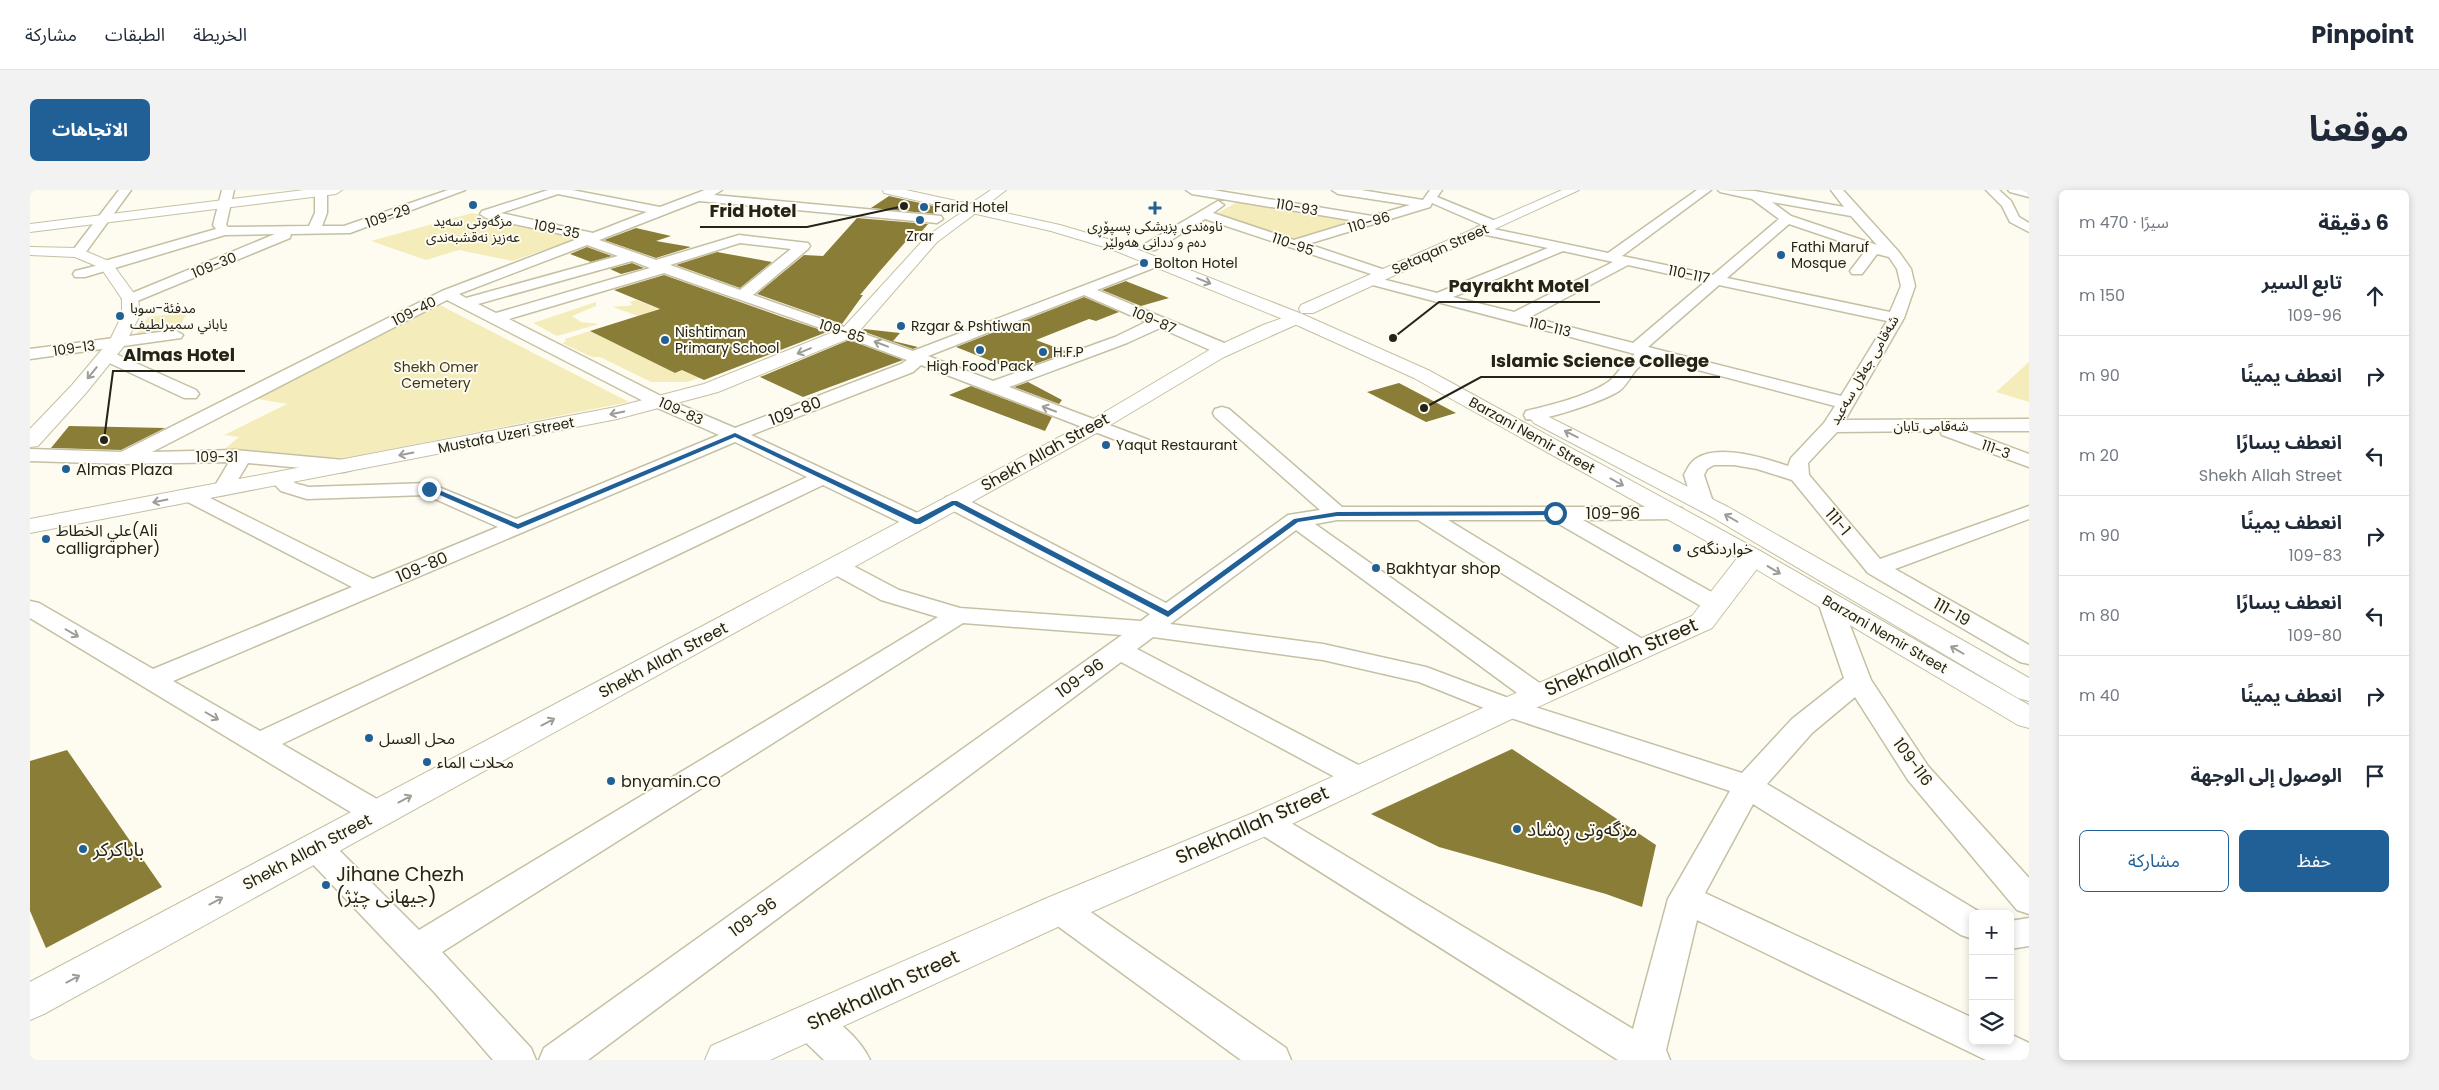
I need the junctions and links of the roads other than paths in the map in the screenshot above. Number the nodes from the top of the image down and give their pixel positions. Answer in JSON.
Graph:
{"nodes":[{"id":1,"x":125,"y":190,"type":"edge"},
{"id":2,"x":336,"y":190,"type":"edge"},
{"id":3,"x":459,"y":190,"type":"edge"},
{"id":4,"x":555,"y":190,"type":"edge"},
{"id":5,"x":616,"y":190,"type":"edge"},
{"id":6,"x":716,"y":190,"type":"edge"},
{"id":7,"x":889,"y":190,"type":"edge"},
{"id":8,"x":923,"y":190,"type":"edge"},
{"id":9,"x":1000,"y":190,"type":"edge"},
{"id":10,"x":1192,"y":190,"type":"edge"},
{"id":11,"x":1338,"y":190,"type":"edge"},
{"id":12,"x":1573,"y":190,"type":"edge"},
{"id":13,"x":1705,"y":190,"type":"edge"},
{"id":14,"x":1724,"y":190,"type":"edge"},
{"id":15,"x":1837,"y":190,"type":"edge"},
{"id":16,"x":1992,"y":190,"type":"edge"},
{"id":17,"x":2014,"y":190,"type":"edge"},
{"id":18,"x":321,"y":191,"type":"edge"},
{"id":19,"x":2029,"y":193,"type":"edge"},
{"id":20,"x":1755,"y":195,"type":"junction"},
{"id":21,"x":1231,"y":196,"type":"junction"},
{"id":22,"x":227,"y":197,"type":"edge"},
{"id":23,"x":697,"y":197,"type":"junction"},
{"id":24,"x":592,"y":198,"type":"junction"},
{"id":25,"x":1431,"y":198,"type":"edge"},
{"id":26,"x":970,"y":202,"type":"edge"},
{"id":27,"x":2007,"y":204,"type":"junction"},
{"id":28,"x":2022,"y":208,"type":"dead end"},
{"id":29,"x":660,"y":211,"type":"junction"},
{"id":30,"x":1855,"y":213,"type":"junction"},
{"id":31,"x":1203,"y":214,"type":"junction"},
{"id":32,"x":938,"y":218,"type":"junction"},
{"id":33,"x":104,"y":219,"type":"junction"},
{"id":34,"x":1787,"y":219,"type":"junction"},
{"id":35,"x":1372,"y":220,"type":"junction"},
{"id":36,"x":1488,"y":227,"type":"junction"},
{"id":37,"x":30,"y":228,"type":"edge"},
{"id":38,"x":2029,"y":228,"type":"edge"},
{"id":39,"x":297,"y":230,"type":"junction"},
{"id":40,"x":314,"y":230,"type":"junction"},
{"id":41,"x":224,"y":231,"type":"junction"},
{"id":42,"x":591,"y":238,"type":"junction"},
{"id":43,"x":932,"y":239,"type":"junction"},
{"id":44,"x":1295,"y":244,"type":"junction"},
{"id":45,"x":1562,"y":247,"type":"junction"},
{"id":46,"x":1874,"y":249,"type":"junction"},
{"id":47,"x":30,"y":251,"type":"edge"},
{"id":48,"x":78,"y":253,"type":"junction"},
{"id":49,"x":1153,"y":254,"type":"junction"},
{"id":50,"x":1894,"y":255,"type":"junction"},
{"id":51,"x":634,"y":256,"type":"junction"},
{"id":52,"x":1611,"y":257,"type":"junction"},
{"id":53,"x":1626,"y":261,"type":"junction"},
{"id":54,"x":106,"y":266,"type":"junction"},
{"id":55,"x":661,"y":266,"type":"junction"},
{"id":56,"x":1857,"y":271,"type":"dead end"},
{"id":57,"x":80,"y":274,"type":"dead end"},
{"id":58,"x":1376,"y":277,"type":"junction"},
{"id":59,"x":1715,"y":279,"type":"junction"},
{"id":60,"x":1084,"y":290,"type":"junction"},
{"id":61,"x":447,"y":294,"type":"junction"},
{"id":62,"x":740,"y":295,"type":"junction"},
{"id":63,"x":1438,"y":298,"type":"junction"},
{"id":64,"x":130,"y":299,"type":"junction"},
{"id":65,"x":465,"y":303,"type":"junction"},
{"id":66,"x":1301,"y":313,"type":"junction"},
{"id":67,"x":496,"y":318,"type":"junction"},
{"id":68,"x":1515,"y":318,"type":"junction"},
{"id":69,"x":1896,"y":318,"type":"junction"},
{"id":70,"x":1159,"y":322,"type":"junction"},
{"id":71,"x":849,"y":332,"type":"junction"},
{"id":72,"x":175,"y":335,"type":"dead end"},
{"id":73,"x":112,"y":348,"type":"junction"},
{"id":74,"x":1223,"y":349,"type":"junction"},
{"id":75,"x":1642,"y":351,"type":"junction"},
{"id":76,"x":30,"y":354,"type":"edge"},
{"id":77,"x":914,"y":356,"type":"junction"},
{"id":78,"x":993,"y":387,"type":"junction"},
{"id":79,"x":190,"y":394,"type":"dead end"},
{"id":80,"x":661,"y":403,"type":"junction"},
{"id":81,"x":1846,"y":403,"type":"junction"},
{"id":82,"x":1222,"y":413,"type":"dead end"},
{"id":83,"x":1533,"y":415,"type":"junction"},
{"id":84,"x":2029,"y":425,"type":"edge"},
{"id":85,"x":1094,"y":426,"type":"junction"},
{"id":86,"x":1832,"y":426,"type":"junction"},
{"id":87,"x":1935,"y":426,"type":"junction"},
{"id":88,"x":34,"y":433,"type":"edge"},
{"id":89,"x":735,"y":435,"type":"junction"},
{"id":90,"x":1142,"y":444,"type":"dead end"},
{"id":91,"x":30,"y":454,"type":"edge"},
{"id":92,"x":242,"y":456,"type":"junction"},
{"id":93,"x":124,"y":458,"type":"junction"},
{"id":94,"x":2029,"y":461,"type":"edge"},
{"id":95,"x":344,"y":466,"type":"junction"},
{"id":96,"x":1800,"y":476,"type":"junction"},
{"id":97,"x":823,"y":477,"type":"junction"},
{"id":98,"x":279,"y":479,"type":"junction"},
{"id":99,"x":223,"y":489,"type":"junction"},
{"id":100,"x":189,"y":495,"type":"junction"},
{"id":101,"x":954,"y":502,"type":"junction"},
{"id":102,"x":1702,"y":502,"type":"junction"},
{"id":103,"x":2029,"y":512,"type":"edge"},
{"id":104,"x":1555,"y":513,"type":"junction"},
{"id":105,"x":1674,"y":513,"type":"junction"},
{"id":106,"x":1337,"y":514,"type":"junction"},
{"id":107,"x":1421,"y":514,"type":"junction"},
{"id":108,"x":1296,"y":520,"type":"junction"},
{"id":109,"x":918,"y":522,"type":"junction"},
{"id":110,"x":30,"y":526,"type":"edge"},
{"id":111,"x":518,"y":527,"type":"junction"},
{"id":112,"x":1753,"y":557,"type":"junction"},
{"id":113,"x":836,"y":566,"type":"junction"},
{"id":114,"x":1876,"y":568,"type":"junction"},
{"id":115,"x":373,"y":588,"type":"junction"},
{"id":116,"x":1830,"y":602,"type":"junction"},
{"id":117,"x":1715,"y":604,"type":"junction"},
{"id":118,"x":30,"y":608,"type":"edge"},
{"id":119,"x":958,"y":615,"type":"junction"},
{"id":120,"x":1158,"y":621,"type":"junction"},
{"id":121,"x":1640,"y":649,"type":"junction"},
{"id":122,"x":1119,"y":650,"type":"junction"},
{"id":123,"x":2029,"y":656,"type":"edge"},
{"id":124,"x":152,"y":680,"type":"junction"},
{"id":125,"x":1858,"y":680,"type":"junction"},
{"id":126,"x":1991,"y":683,"type":"junction"},
{"id":127,"x":2029,"y":691,"type":"edge"},
{"id":128,"x":1523,"y":701,"type":"junction"},
{"id":129,"x":2029,"y":718,"type":"edge"},
{"id":130,"x":259,"y":743,"type":"junction"},
{"id":131,"x":1358,"y":777,"type":"junction"},
{"id":132,"x":1748,"y":786,"type":"junction"},
{"id":133,"x":378,"y":814,"type":"junction"},
{"id":134,"x":1265,"y":822,"type":"junction"},
{"id":135,"x":316,"y":847,"type":"junction"},
{"id":136,"x":1685,"y":899,"type":"junction"},
{"id":137,"x":2029,"y":901,"type":"edge"},
{"id":138,"x":1060,"y":909,"type":"junction"},
{"id":139,"x":1969,"y":923,"type":"edge"},
{"id":140,"x":2029,"y":932,"type":"edge"},
{"id":141,"x":2014,"y":934,"type":"edge"},
{"id":142,"x":416,"y":950,"type":"junction"},
{"id":143,"x":30,"y":1002,"type":"edge"},
{"id":144,"x":811,"y":1023,"type":"junction"},
{"id":145,"x":1969,"y":1034,"type":"edge"},
{"id":146,"x":1993,"y":1045,"type":"edge"},
{"id":147,"x":1647,"y":1059,"type":"edge"},
{"id":148,"x":517,"y":1060,"type":"edge"},
{"id":149,"x":558,"y":1060,"type":"edge"},
{"id":150,"x":726,"y":1060,"type":"edge"},
{"id":151,"x":851,"y":1060,"type":"edge"},
{"id":152,"x":1272,"y":1060,"type":"edge"},
{"id":153,"x":2025,"y":1060,"type":"edge"}],
"edges":[{"from":1,"to":33,"type":"street"},
{"from":2,"to":18,"type":"main road"},
{"from":3,"to":40,"type":"street","name":"109-29"},
{"from":4,"to":24,"type":"street"},
{"from":4,"to":42,"type":"street","name":"109-35"},
{"from":5,"to":24,"type":"street"},
{"from":6,"to":23,"type":"street","name":"109-40"},
{"from":7,"to":26,"type":"main road","name":"Barzani Nemir Street"},
{"from":8,"to":26,"type":"main road","name":"Barzani Nemir Street"},
{"from":9,"to":26,"type":"main road"},
{"from":10,"to":21,"type":"street","name":"110-93"},
{"from":11,"to":25,"type":"street","name":"110-117"},
{"from":12,"to":36,"type":"main road","name":"Setaqan Street"},
{"from":13,"to":52,"type":"street"},
{"from":14,"to":20,"type":"street"},
{"from":15,"to":30,"type":"street","name":"شەقامی جەلال سەعید"},
{"from":16,"to":27,"type":"street"},
{"from":17,"to":19,"type":"street"},
{"from":18,"to":22,"type":"main road"},
{"from":18,"to":40,"type":"street"},
{"from":20,"to":30,"type":"street"},
{"from":20,"to":34,"type":"street"},
{"from":21,"to":31,"type":"street","name":"109-80"},
{"from":21,"to":35,"type":"street","name":"110-93"},
{"from":22,"to":33,"type":"main road"},
{"from":22,"to":41,"type":"street"},
{"from":23,"to":29,"type":"street","name":"109-40"},
{"from":23,"to":32,"type":"street"},
{"from":24,"to":29,"type":"street"},
{"from":25,"to":35,"type":"street","name":"110-96"},
{"from":25,"to":36,"type":"street","name":"110-117"},
{"from":26,"to":32,"type":"main road"},
{"from":26,"to":43,"type":"main road"},
{"from":26,"to":49,"type":"main road","name":"Barzani Nemir Street"},
{"from":27,"to":28,"type":"street"},
{"from":27,"to":38,"type":"street"},
{"from":29,"to":42,"type":"street","name":"109-40"},
{"from":30,"to":50,"type":"street","name":"شەقامی جەلال سەعید"},
{"from":31,"to":44,"type":"street","name":"110-95"},
{"from":31,"to":49,"type":"street","name":"109-80"},
{"from":32,"to":43,"type":"main road"},
{"from":33,"to":37,"type":"main road"},
{"from":33,"to":48,"type":"street"},
{"from":34,"to":46,"type":"street"},
{"from":34,"to":59,"type":"street"},
{"from":35,"to":44,"type":"street","name":"110-96"},
{"from":36,"to":45,"type":"street","name":"110-117"},
{"from":36,"to":58,"type":"main road","name":"Setaqan Street"},
{"from":39,"to":40,"type":"street","name":"109-29"},
{"from":39,"to":41,"type":"street","name":"109-29"},
{"from":39,"to":64,"type":"street","name":"109-30"},
{"from":41,"to":54,"type":"street","name":"109-29"},
{"from":42,"to":51,"type":"street","name":"109-85"},
{"from":42,"to":61,"type":"street","name":"109-40"},
{"from":43,"to":71,"type":"main road","name":"Mustafa Uzeri Street"},
{"from":44,"to":58,"type":"street","name":"110-95"},
{"from":45,"to":52,"type":"street","name":"110-117"},
{"from":45,"to":63,"type":"street"},
{"from":46,"to":50,"type":"street"},
{"from":46,"to":56,"type":"street"},
{"from":47,"to":48,"type":"main road"},
{"from":48,"to":54,"type":"main road"},
{"from":49,"to":60,"type":"street","name":"109-80"},
{"from":49,"to":66,"type":"main road","name":"Barzani Nemir Street"},
{"from":50,"to":69,"type":"street","name":"شەقامی جەلال سەعید"},
{"from":51,"to":55,"type":"street","name":"109-85"},
{"from":51,"to":65,"type":"street"},
{"from":52,"to":53,"type":"street","name":"110-117"},
{"from":53,"to":59,"type":"street","name":"110-117"},
{"from":53,"to":68,"type":"street"},
{"from":54,"to":57,"type":"street","name":"109-29"},
{"from":54,"to":64,"type":"main road"},
{"from":55,"to":62,"type":"street","name":"109-85"},
{"from":55,"to":62,"type":"street"},
{"from":55,"to":67,"type":"street"},
{"from":58,"to":63,"type":"street","name":"110-113"},
{"from":58,"to":66,"type":"main road","name":"Setaqan Street"},
{"from":59,"to":69,"type":"street","name":"110-117"},
{"from":59,"to":75,"type":"street"},
{"from":60,"to":70,"type":"street","name":"109-87"},
{"from":60,"to":77,"type":"street","name":"109-80"},
{"from":61,"to":65,"type":"street","name":"109-83"},
{"from":61,"to":93,"type":"street","name":"109-40"},
{"from":62,"to":71,"type":"street","name":"109-85"},
{"from":63,"to":68,"type":"street","name":"110-113"},
{"from":64,"to":73,"type":"main road"},
{"from":65,"to":67,"type":"street","name":"109-83"},
{"from":66,"to":74,"type":"main road","name":"Shekh Allah Street"},
{"from":66,"to":83,"type":"main road","name":"Barzani Nemir Street"},
{"from":66,"to":105,"type":"main road","name":"Barzani Nemir Street","one_way":true},
{"from":67,"to":80,"type":"street","name":"109-83"},
{"from":68,"to":75,"type":"street","name":"110-113"},
{"from":69,"to":81,"type":"street","name":"شەقامی جەلال سەعید"},
{"from":70,"to":74,"type":"street","name":"109-87"},
{"from":70,"to":78,"type":"street"},
{"from":77,"to":71,"type":"street","name":"109-85","one_way":true},
{"from":71,"to":80,"type":"main road","name":"Mustafa Uzeri Street","one_way":true},
{"from":72,"to":73,"type":"street","name":"109-13"},
{"from":73,"to":76,"type":"street","name":"109-13"},
{"from":73,"to":79,"type":"street"},
{"from":73,"to":88,"type":"main road","one_way":true},
{"from":74,"to":85,"type":"main road","name":"Shekh Allah Street"},
{"from":75,"to":81,"type":"street","name":"110-113"},
{"from":75,"to":83,"type":"street"},
{"from":77,"to":78,"type":"street","name":"109-85"},
{"from":77,"to":89,"type":"street","name":"109-80"},
{"from":85,"to":78,"type":"street","name":"109-85","one_way":true},
{"from":80,"to":89,"type":"street","name":"109-83"},
{"from":80,"to":95,"type":"main road","name":"Mustafa Uzeri Street","one_way":true},
{"from":81,"to":86,"type":"street","name":"شەقامی جەلال سەعید"},
{"from":82,"to":106,"type":"street"},
{"from":102,"to":83,"type":"main road","name":"Barzani Nemir Street","one_way":true},
{"from":84,"to":87,"type":"street","name":"شەقامی تابان"},
{"from":85,"to":90,"type":"street","name":"109-85"},
{"from":85,"to":101,"type":"main road","name":"Shekh Allah Street"},
{"from":86,"to":87,"type":"street","name":"شەقامی تابان"},
{"from":86,"to":96,"type":"street","name":"شەقامی جەلال سەعید"},
{"from":87,"to":94,"type":"street","name":"111-3"},
{"from":89,"to":97,"type":"street","name":"109-83"},
{"from":89,"to":111,"type":"street","name":"109-80"},
{"from":91,"to":93,"type":"street","name":"109-31"},
{"from":92,"to":93,"type":"street","name":"109-31"},
{"from":92,"to":95,"type":"street","name":"109-31"},
{"from":92,"to":99,"type":"street"},
{"from":95,"to":98,"type":"main road","name":"Mustafa Uzeri Street"},
{"from":96,"to":102,"type":"street"},
{"from":96,"to":114,"type":"street","name":"111-1"},
{"from":97,"to":109,"type":"street","name":"109-83"},
{"from":97,"to":130,"type":"street"},
{"from":98,"to":99,"type":"main road","name":"Mustafa Uzeri Street"},
{"from":98,"to":111,"type":"street"},
{"from":99,"to":100,"type":"main road","name":"Mustafa Uzeri Street"},
{"from":100,"to":110,"type":"main road","name":"Mustafa Uzeri Street","one_way":true},
{"from":100,"to":115,"type":"street"},
{"from":101,"to":109,"type":"main road","name":"Shekh Allah Street"},
{"from":101,"to":120,"type":"street"},
{"from":126,"to":102,"type":"main road","name":"Barzani Nemir Street","one_way":true},
{"from":103,"to":114,"type":"street"},
{"from":104,"to":105,"type":"street","name":"109-96"},
{"from":104,"to":107,"type":"street","name":"109-96"},
{"from":104,"to":117,"type":"street"},
{"from":105,"to":112,"type":"main road","name":"Barzani Nemir Street"},
{"from":106,"to":107,"type":"street","name":"109-96"},
{"from":106,"to":108,"type":"street","name":"109-96"},
{"from":107,"to":121,"type":"street"},
{"from":108,"to":120,"type":"street","name":"109-96"},
{"from":108,"to":128,"type":"street"},
{"from":109,"to":113,"type":"main road","name":"Shekh Allah Street"},
{"from":111,"to":115,"type":"street","name":"109-80"},
{"from":112,"to":116,"type":"main road","name":"Barzani Nemir Street","one_way":true},
{"from":112,"to":117,"type":"main road","name":"Shekhallah Street"},
{"from":113,"to":119,"type":"street"},
{"from":133,"to":113,"type":"main road","name":"Shekh Allah Street","one_way":true},
{"from":114,"to":123,"type":"street","name":"111-19"},
{"from":115,"to":124,"type":"street","name":"109-80"},
{"from":116,"to":125,"type":"street","name":"109-116"},
{"from":116,"to":126,"type":"main road","name":"Barzani Nemir Street"},
{"from":117,"to":121,"type":"main road","name":"Shekhallah Street"},
{"from":118,"to":124,"type":"street","one_way":true},
{"from":119,"to":120,"type":"street"},
{"from":119,"to":142,"type":"street"},
{"from":120,"to":122,"type":"street","name":"109-96"},
{"from":120,"to":128,"type":"street"},
{"from":121,"to":128,"type":"main road","name":"Shekhallah Street"},
{"from":122,"to":131,"type":"street"},
{"from":122,"to":149,"type":"street","name":"109-96"},
{"from":124,"to":130,"type":"street","one_way":true},
{"from":125,"to":132,"type":"street"},
{"from":125,"to":137,"type":"street","name":"109-116"},
{"from":126,"to":127,"type":"main road","name":"Barzani Nemir Street"},
{"from":126,"to":129,"type":"main road","name":"Barzani Nemir Street"},
{"from":128,"to":131,"type":"main road","name":"Shekhallah Street"},
{"from":128,"to":132,"type":"street"},
{"from":130,"to":133,"type":"street"},
{"from":131,"to":134,"type":"main road","name":"Shekhallah Street"},
{"from":132,"to":136,"type":"street"},
{"from":132,"to":139,"type":"street"},
{"from":133,"to":135,"type":"main road","name":"Shekh Allah Street"},
{"from":134,"to":138,"type":"main road","name":"Shekhallah Street"},
{"from":134,"to":147,"type":"street"},
{"from":135,"to":142,"type":"street"},
{"from":143,"to":135,"type":"main road","name":"Shekh Allah Street","one_way":true},
{"from":136,"to":145,"type":"street"},
{"from":136,"to":147,"type":"street"},
{"from":138,"to":144,"type":"main road","name":"Shekhallah Street"},
{"from":138,"to":152,"type":"street"},
{"from":140,"to":141,"type":"street"},
{"from":142,"to":148,"type":"street"},
{"from":144,"to":150,"type":"main road","name":"Shekhallah Street"},
{"from":144,"to":151,"type":"street"},
{"from":146,"to":153,"type":"street"}]}
